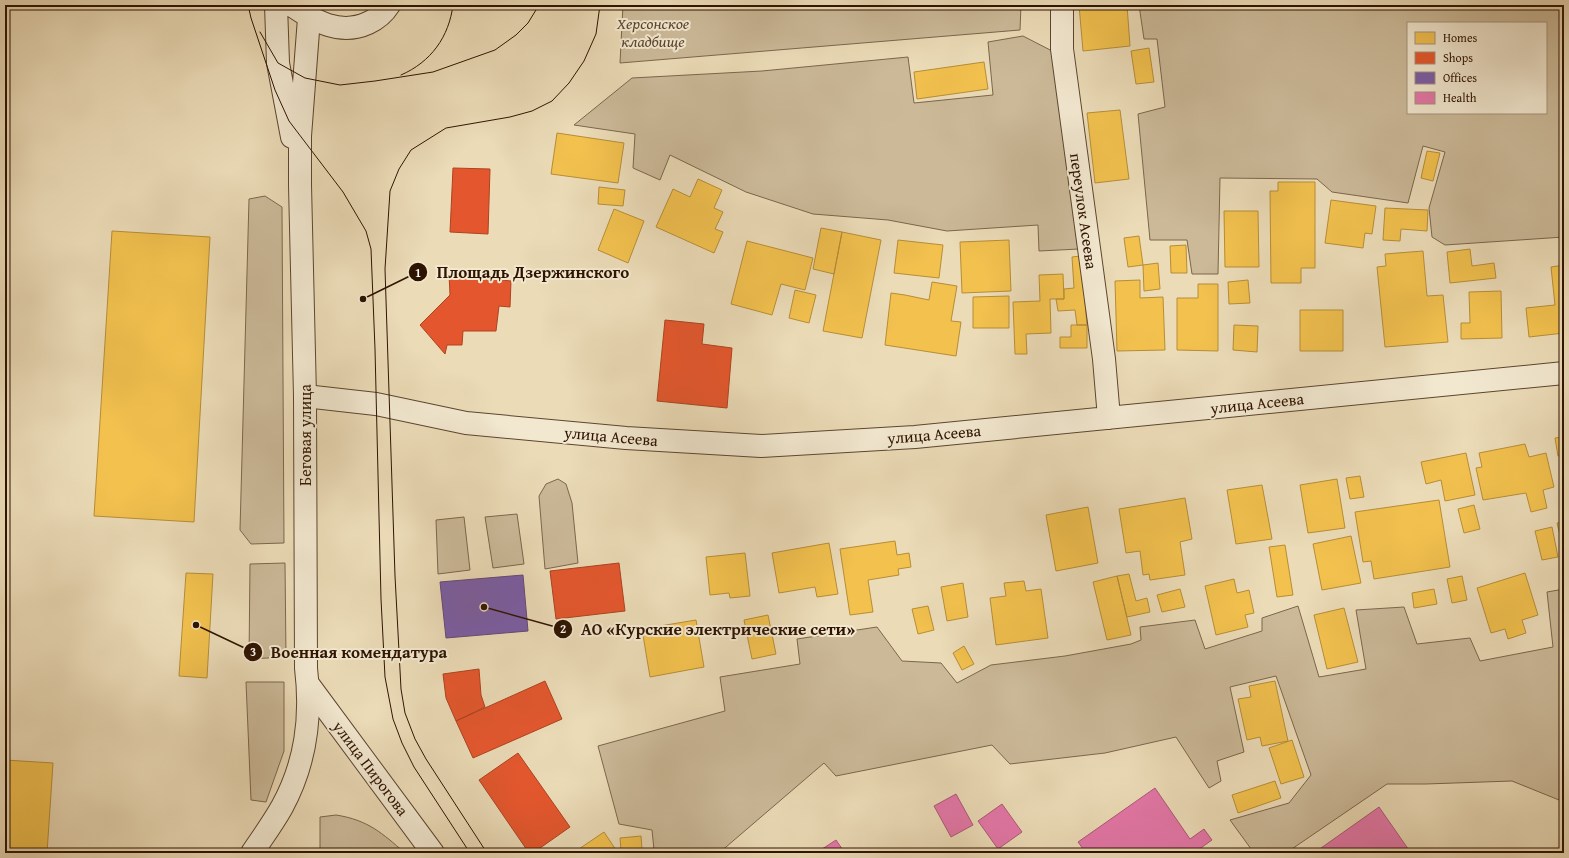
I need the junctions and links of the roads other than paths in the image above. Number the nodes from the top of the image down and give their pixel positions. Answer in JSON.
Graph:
{"nodes":[{"id":1,"x":276,"y":5,"type":"edge"},
{"id":2,"x":291,"y":5,"type":"edge"},
{"id":3,"x":389,"y":5,"type":"edge"},
{"id":4,"x":1062,"y":5,"type":"edge"},
{"id":5,"x":310,"y":12,"type":"edge"},
{"id":6,"x":300,"y":185,"type":"junction"},
{"id":7,"x":1564,"y":373,"type":"edge"},
{"id":8,"x":305,"y":396,"type":"junction"},
{"id":9,"x":1109,"y":418,"type":"junction"},
{"id":10,"x":308,"y":684,"type":"junction"},
{"id":11,"x":252,"y":853,"type":"edge"},
{"id":12,"x":433,"y":853,"type":"edge"}],
"edges":[{"from":1,"to":6,"type":"street"},
{"from":2,"to":5,"type":"street"},
{"from":3,"to":5,"type":"street"},
{"from":4,"to":9,"type":"street","name":"переулок Асеева"},
{"from":5,"to":6,"type":"street"},
{"from":6,"to":8,"type":"street","name":"Беговая улица"},
{"from":7,"to":9,"type":"street","name":"улица Асеева"},
{"from":8,"to":9,"type":"street","name":"улица Асеева"},
{"from":8,"to":10,"type":"street","name":"Беговая улица"},
{"from":10,"to":11,"type":"street","name":"Беговая улица"},
{"from":10,"to":12,"type":"street","name":"улица Пирогова"}]}
